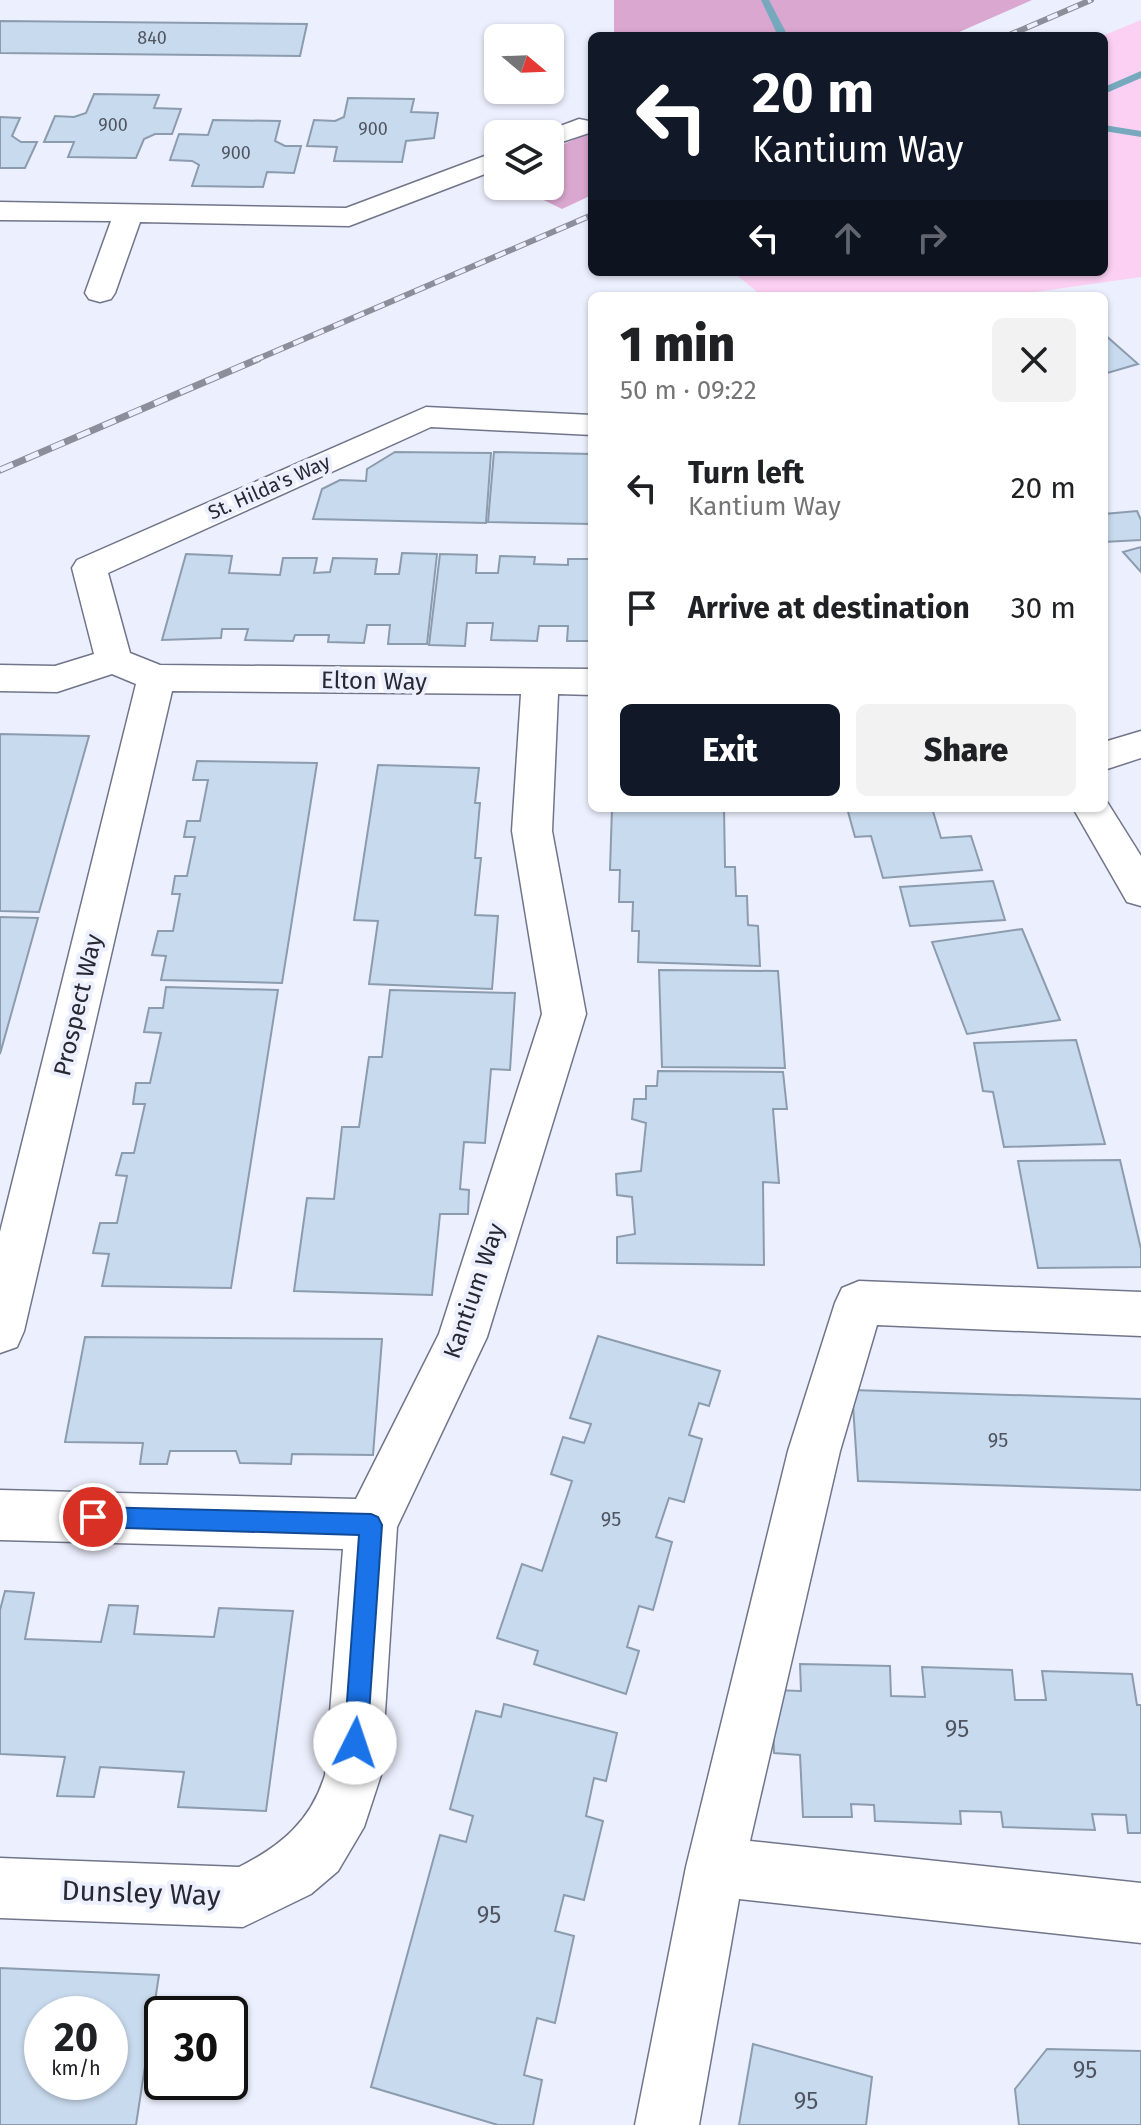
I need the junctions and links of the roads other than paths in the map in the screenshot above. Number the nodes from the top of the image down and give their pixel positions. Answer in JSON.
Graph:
{"nodes":[{"id":1,"x":579,"y":127,"type":"dead end"},
{"id":2,"x":564,"y":133,"type":"edge"},
{"id":3,"x":484,"y":164,"type":"edge"},
{"id":4,"x":0,"y":211,"type":"edge"},
{"id":5,"x":129,"y":212,"type":"junction"},
{"id":6,"x":100,"y":293,"type":"dead end"},
{"id":7,"x":588,"y":425,"type":"edge"},
{"id":8,"x":114,"y":660,"type":"junction"},
{"id":9,"x":0,"y":678,"type":"edge"},
{"id":10,"x":156,"y":678,"type":"junction"},
{"id":11,"x":540,"y":682,"type":"junction"},
{"id":12,"x":588,"y":682,"type":"edge"},
{"id":13,"x":1141,"y":744,"type":"edge"},
{"id":14,"x":1108,"y":755,"type":"edge"},
{"id":15,"x":1095,"y":812,"type":"edge"},
{"id":16,"x":1141,"y":891,"type":"edge"},
{"id":17,"x":1141,"y":1314,"type":"edge"},
{"id":18,"x":0,"y":1331,"type":"edge"},
{"id":19,"x":0,"y":1515,"type":"edge"},
{"id":20,"x":371,"y":1525,"type":"junction"},
{"id":21,"x":715,"y":1867,"type":"junction"},
{"id":22,"x":0,"y":1888,"type":"edge"},
{"id":23,"x":1141,"y":1913,"type":"edge"},
{"id":24,"x":667,"y":2125,"type":"edge"}],
"edges":[{"from":1,"to":2,"type":"street"},
{"from":3,"to":5,"type":"street"},
{"from":4,"to":5,"type":"street"},
{"from":5,"to":6,"type":"street"},
{"from":7,"to":8,"type":"street","name":"St. Hilda's Way"},
{"from":8,"to":9,"type":"street"},
{"from":8,"to":10,"type":"street"},
{"from":10,"to":11,"type":"street","name":"Elton Way"},
{"from":10,"to":18,"type":"street","name":"Prospect Way"},
{"from":11,"to":12,"type":"street","name":"Elton Way"},
{"from":11,"to":20,"type":"street","name":"Kantium Way"},
{"from":13,"to":14,"type":"street"},
{"from":15,"to":16,"type":"street"},
{"from":17,"to":21,"type":"street"},
{"from":19,"to":20,"type":"street"},
{"from":20,"to":22,"type":"street","name":"Dunsley Way"},
{"from":21,"to":23,"type":"street"},
{"from":21,"to":24,"type":"street"}]}
